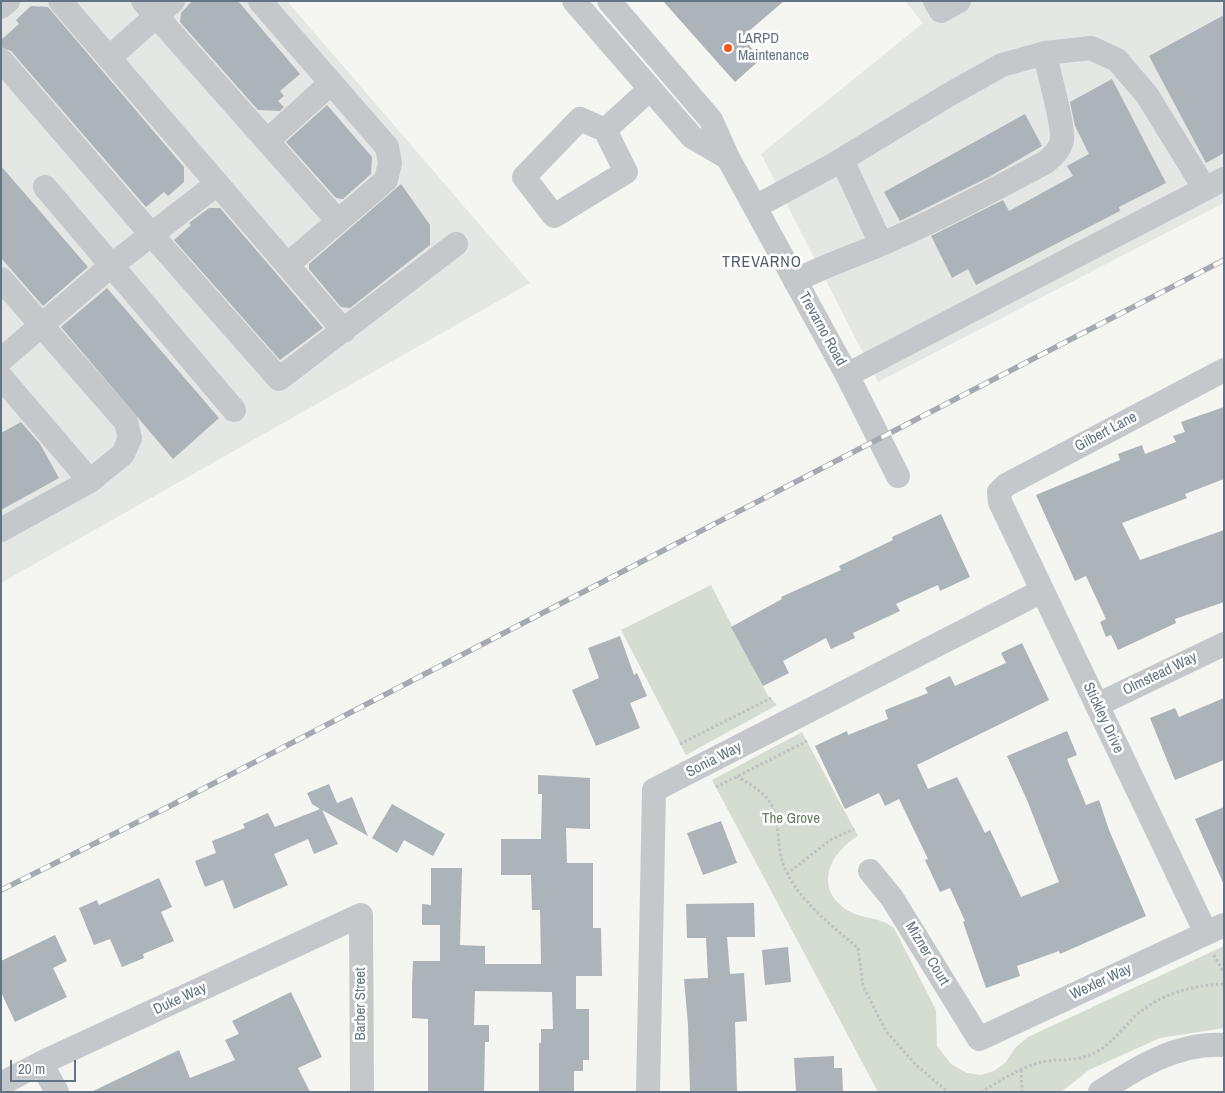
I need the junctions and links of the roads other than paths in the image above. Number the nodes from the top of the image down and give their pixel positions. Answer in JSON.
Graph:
{"nodes":[{"id":1,"x":8,"y":1,"type":"edge"},
{"id":2,"x":60,"y":1,"type":"edge"},
{"id":3,"x":260,"y":1,"type":"edge"},
{"id":4,"x":574,"y":1,"type":"edge"},
{"id":5,"x":609,"y":1,"type":"edge"},
{"id":6,"x":935,"y":1,"type":"edge"},
{"id":7,"x":959,"y":1,"type":"edge"},
{"id":8,"x":157,"y":6,"type":"edge"},
{"id":9,"x":1,"y":7,"type":"edge"},
{"id":10,"x":1044,"y":53,"type":"junction"},
{"id":11,"x":109,"y":58,"type":"junction"},
{"id":12,"x":1,"y":60,"type":"edge"},
{"id":13,"x":331,"y":83,"type":"junction"},
{"id":14,"x":650,"y":89,"type":"junction"},
{"id":15,"x":605,"y":130,"type":"dead end"},
{"id":16,"x":268,"y":141,"type":"junction"},
{"id":17,"x":728,"y":158,"type":"junction"},
{"id":18,"x":842,"y":160,"type":"junction"},
{"id":19,"x":217,"y":184,"type":"junction"},
{"id":20,"x":1214,"y":184,"type":"edge"},
{"id":21,"x":45,"y":187,"type":"dead end"},
{"id":22,"x":755,"y":207,"type":"junction"},
{"id":23,"x":338,"y":221,"type":"junction"},
{"id":24,"x":151,"y":234,"type":"junction"},
{"id":25,"x":456,"y":244,"type":"dead end"},
{"id":26,"x":881,"y":244,"type":"junction"},
{"id":27,"x":112,"y":265,"type":"junction"},
{"id":28,"x":287,"y":265,"type":"junction"},
{"id":29,"x":1,"y":279,"type":"edge"},
{"id":30,"x":795,"y":281,"type":"junction"},
{"id":31,"x":41,"y":325,"type":"junction"},
{"id":32,"x":344,"y":331,"type":"junction"},
{"id":33,"x":1,"y":360,"type":"edge"},
{"id":34,"x":1224,"y":370,"type":"edge"},
{"id":35,"x":847,"y":375,"type":"junction"},
{"id":36,"x":5,"y":387,"type":"edge"},
{"id":37,"x":234,"y":410,"type":"dead end"},
{"id":38,"x":898,"y":476,"type":"dead end"},
{"id":39,"x":90,"y":481,"type":"junction"},
{"id":40,"x":1000,"y":502,"type":"joint"},
{"id":41,"x":1,"y":530,"type":"edge"},
{"id":42,"x":1042,"y":591,"type":"junction"},
{"id":43,"x":1224,"y":644,"type":"edge"},
{"id":44,"x":1097,"y":705,"type":"junction"},
{"id":45,"x":870,"y":871,"type":"dead end"},
{"id":46,"x":361,"y":915,"type":"joint"},
{"id":47,"x":1215,"y":929,"type":"edge"},
{"id":48,"x":979,"y":1039,"type":"joint"},
{"id":49,"x":1224,"y":1045,"type":"edge"},
{"id":50,"x":41,"y":1063,"type":"junction"},
{"id":51,"x":1,"y":1084,"type":"edge"},
{"id":52,"x":57,"y":1092,"type":"edge"},
{"id":53,"x":362,"y":1092,"type":"edge"},
{"id":54,"x":648,"y":1092,"type":"edge"},
{"id":55,"x":1100,"y":1092,"type":"edge"}],
"edges":[{"from":1,"to":9,"type":"street"},
{"from":2,"to":11,"type":"street"},
{"from":3,"to":13,"type":"street"},
{"from":4,"to":14,"type":"street"},
{"from":5,"to":17,"type":"street","name":"Trevarno Road"},
{"from":6,"to":7,"type":"street"},
{"from":8,"to":11,"type":"street"},
{"from":8,"to":16,"type":"street"},
{"from":10,"to":18,"type":"street"},
{"from":10,"to":20,"type":"street"},
{"from":10,"to":26,"type":"street"},
{"from":11,"to":19,"type":"street"},
{"from":12,"to":24,"type":"street"},
{"from":13,"to":16,"type":"street"},
{"from":13,"to":23,"type":"street"},
{"from":14,"to":15,"type":"street"},
{"from":14,"to":17,"type":"street"},
{"from":16,"to":23,"type":"street"},
{"from":17,"to":22,"type":"street","name":"Trevarno Road"},
{"from":18,"to":22,"type":"street"},
{"from":18,"to":26,"type":"street"},
{"from":19,"to":24,"type":"street"},
{"from":19,"to":28,"type":"street"},
{"from":20,"to":35,"type":"street"},
{"from":21,"to":27,"type":"street"},
{"from":22,"to":30,"type":"street","name":"Trevarno Road"},
{"from":23,"to":28,"type":"street"},
{"from":24,"to":27,"type":"street"},
{"from":24,"to":32,"type":"street"},
{"from":25,"to":32,"type":"street"},
{"from":26,"to":30,"type":"street"},
{"from":27,"to":31,"type":"street"},
{"from":27,"to":37,"type":"street"},
{"from":28,"to":32,"type":"street"},
{"from":29,"to":31,"type":"street"},
{"from":30,"to":35,"type":"street","name":"Trevarno Road"},
{"from":31,"to":33,"type":"street"},
{"from":31,"to":39,"type":"street"},
{"from":34,"to":40,"type":"street","name":"Gilbert Lane"},
{"from":35,"to":38,"type":"street","name":"Trevarno Road"},
{"from":36,"to":39,"type":"street"},
{"from":39,"to":41,"type":"street"},
{"from":40,"to":42,"type":"street","name":"Stickley Drive"},
{"from":42,"to":44,"type":"street","name":"Stickley Drive"},
{"from":42,"to":54,"type":"street","name":"Sonia Way"},
{"from":43,"to":44,"type":"street","name":"Olmstead Way"},
{"from":44,"to":47,"type":"street","name":"Stickley Drive"},
{"from":45,"to":48,"type":"street","name":"Mizner Court"},
{"from":46,"to":50,"type":"street","name":"Duke Way"},
{"from":46,"to":53,"type":"street","name":"Barber Street"},
{"from":47,"to":48,"type":"street","name":"Wexler Way"},
{"from":49,"to":55,"type":"street"},
{"from":50,"to":51,"type":"street","name":"Duke Way"},
{"from":50,"to":52,"type":"street"}]}
